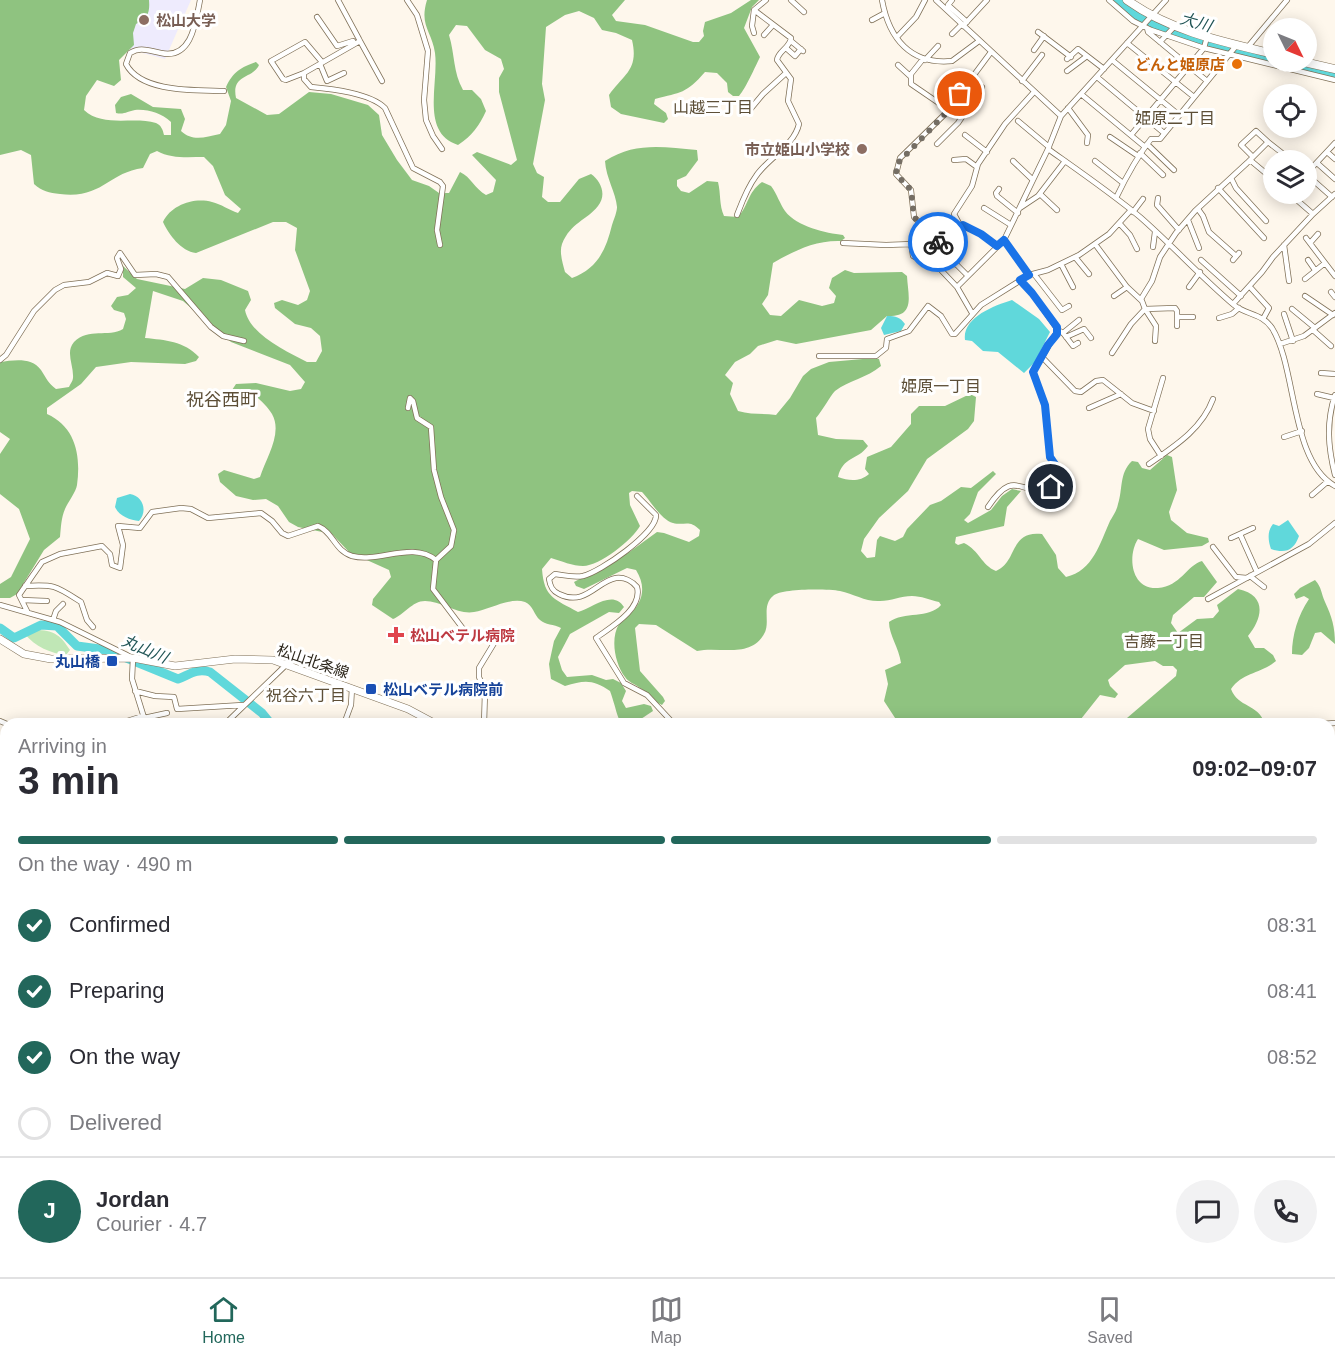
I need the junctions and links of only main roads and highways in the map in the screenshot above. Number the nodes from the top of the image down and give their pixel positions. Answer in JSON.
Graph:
{"nodes":[{"id":1,"x":1127,"y":0,"type":"edge"},
{"id":2,"x":1263,"y":52,"type":"edge"},
{"id":3,"x":1317,"y":69,"type":"edge"},
{"id":4,"x":1335,"y":69,"type":"edge"},
{"id":5,"x":0,"y":639,"type":"edge"},
{"id":6,"x":425,"y":718,"type":"edge"}],
"edges":[{"from":1,"to":2,"type":"highway"},
{"from":3,"to":4,"type":"highway"},
{"from":5,"to":6,"type":"main road","name":"松山北条線"}]}
